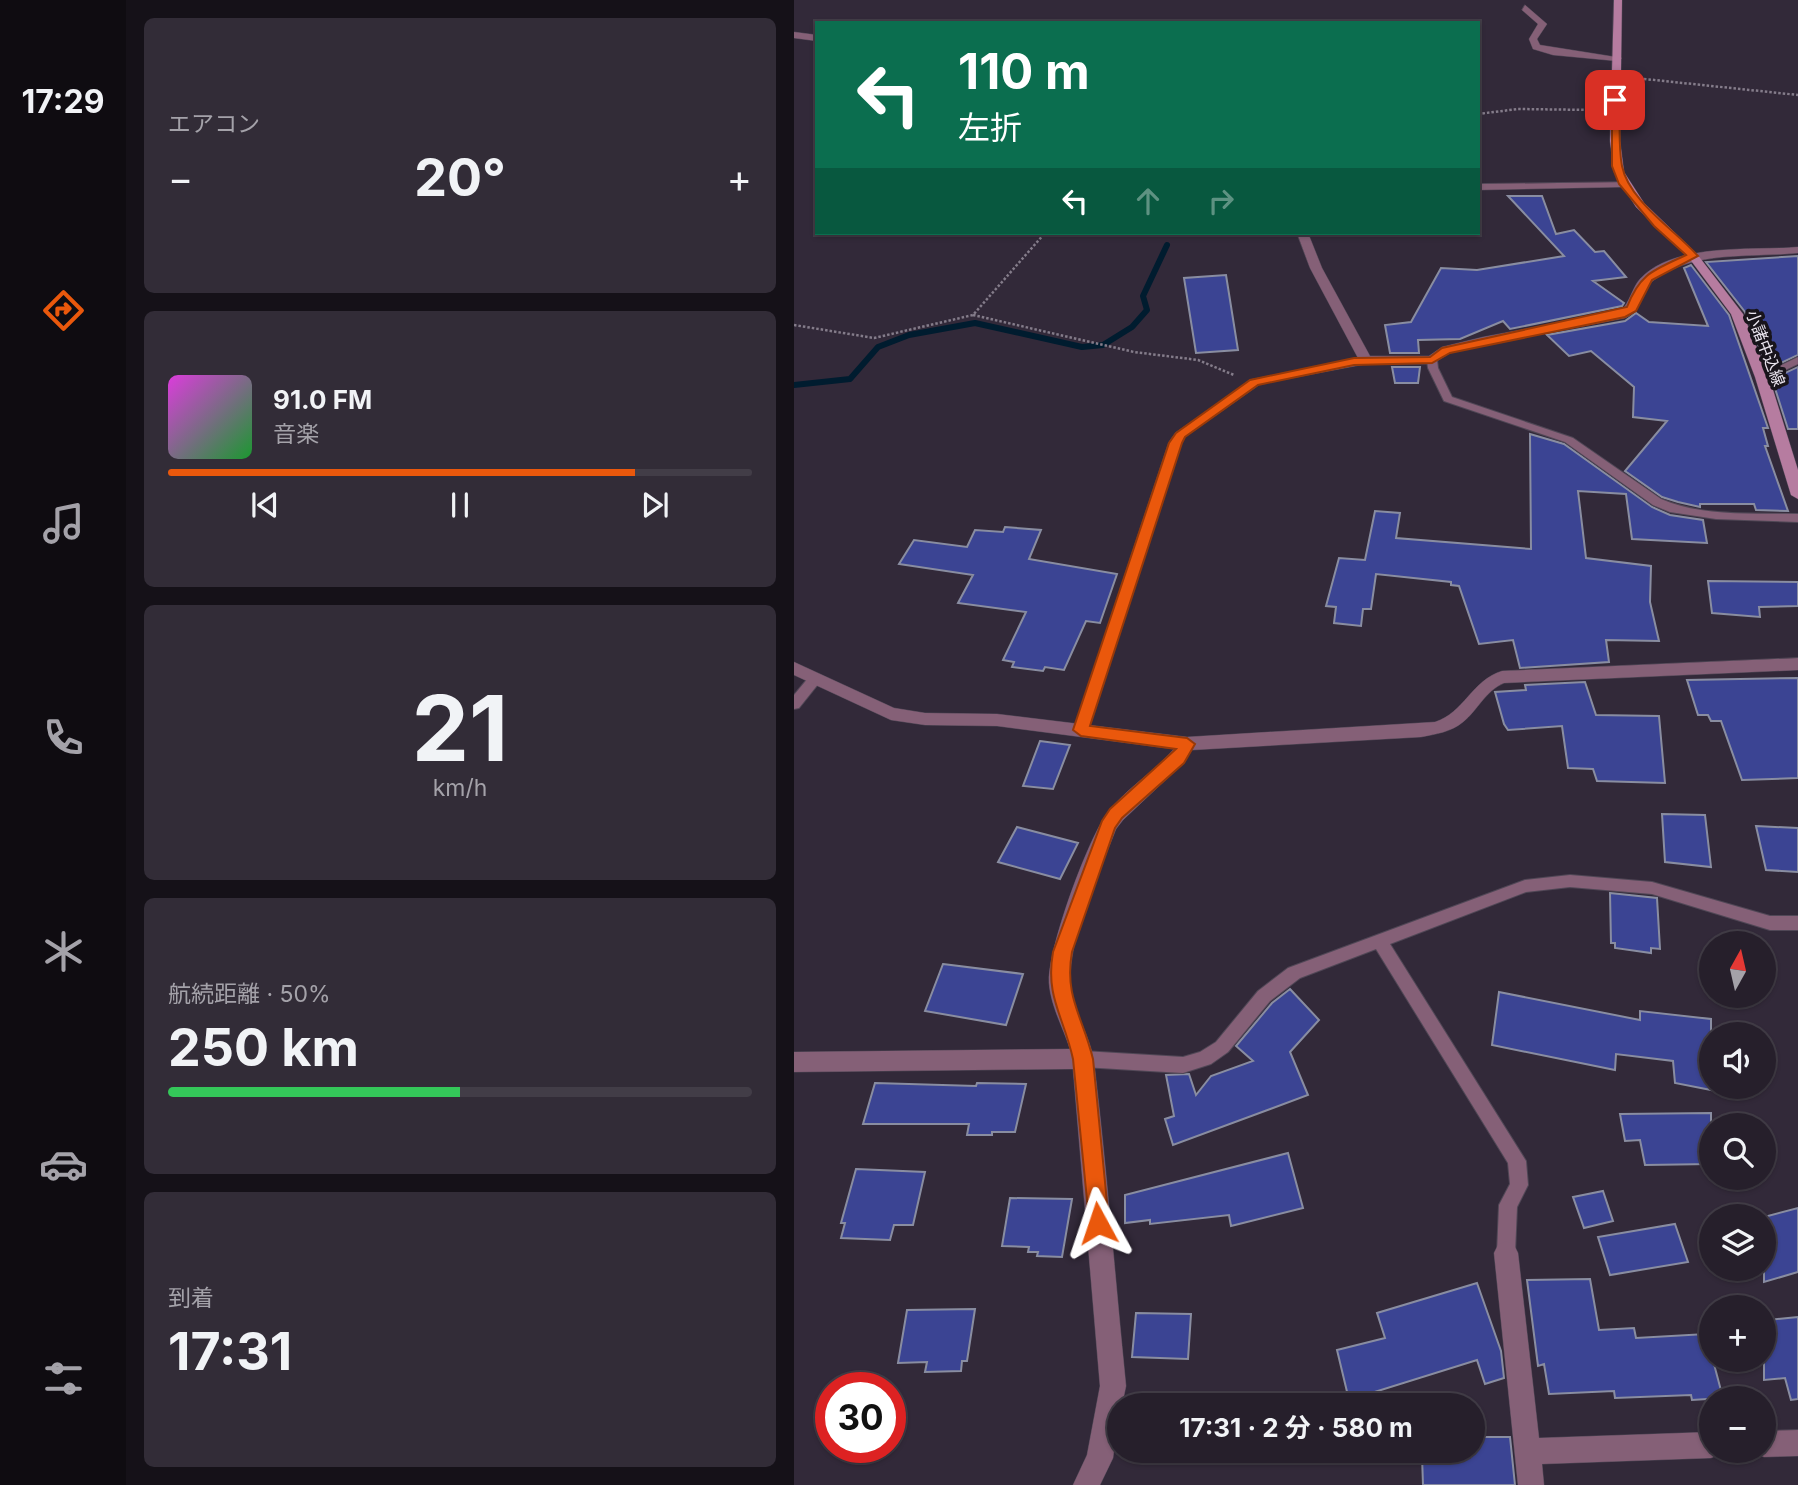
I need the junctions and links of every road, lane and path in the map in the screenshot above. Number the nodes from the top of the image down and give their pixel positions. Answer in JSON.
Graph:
{"nodes":[{"id":1,"x":1618,"y":0,"type":"edge"},
{"id":2,"x":1525,"y":8,"type":"dead end"},
{"id":3,"x":794,"y":35,"type":"edge"},
{"id":4,"x":815,"y":38,"type":"edge"},
{"id":5,"x":1616,"y":58,"type":"junction"},
{"id":6,"x":1616,"y":76,"type":"junction"},
{"id":7,"x":1797,"y":95,"type":"edge"},
{"id":8,"x":1615,"y":111,"type":"junction"},
{"id":9,"x":1480,"y":114,"type":"edge"},
{"id":10,"x":1624,"y":184,"type":"junction"},
{"id":11,"x":1480,"y":187,"type":"edge"},
{"id":12,"x":1043,"y":235,"type":"edge"},
{"id":13,"x":1303,"y":235,"type":"edge"},
{"id":14,"x":1797,"y":250,"type":"edge"},
{"id":15,"x":1693,"y":256,"type":"junction"},
{"id":16,"x":973,"y":315,"type":"junction"},
{"id":17,"x":794,"y":325,"type":"edge"},
{"id":18,"x":1366,"y":360,"type":"junction"},
{"id":19,"x":1432,"y":360,"type":"junction"},
{"id":20,"x":1797,"y":360,"type":"edge"},
{"id":21,"x":1762,"y":377,"type":"junction"},
{"id":22,"x":1254,"y":383,"type":"junction"},
{"id":23,"x":1797,"y":495,"type":"edge"},
{"id":24,"x":1797,"y":518,"type":"edge"},
{"id":25,"x":1797,"y":664,"type":"edge"},
{"id":26,"x":794,"y":668,"type":"edge"},
{"id":27,"x":814,"y":680,"type":"junction"},
{"id":28,"x":794,"y":704,"type":"edge"},
{"id":29,"x":1081,"y":730,"type":"junction"},
{"id":30,"x":1187,"y":744,"type":"junction"},
{"id":31,"x":1797,"y":923,"type":"edge"},
{"id":32,"x":1380,"y":942,"type":"junction"},
{"id":33,"x":1083,"y":1059,"type":"junction"},
{"id":34,"x":794,"y":1062,"type":"edge"},
{"id":35,"x":1506,"y":1253,"type":"joint"},
{"id":36,"x":1797,"y":1443,"type":"edge"},
{"id":37,"x":1776,"y":1444,"type":"edge"},
{"id":38,"x":1699,"y":1445,"type":"edge"},
{"id":39,"x":1527,"y":1451,"type":"junction"},
{"id":40,"x":1086,"y":1485,"type":"edge"},
{"id":41,"x":1531,"y":1485,"type":"edge"}],
"edges":[{"from":1,"to":5,"type":"main road","name":"小諸中込線"},
{"from":2,"to":5,"type":"street"},
{"from":3,"to":4,"type":"street"},
{"from":5,"to":6,"type":"main road","name":"小諸中込線"},
{"from":6,"to":7,"type":"path"},
{"from":6,"to":8,"type":"main road","name":"小諸中込線"},
{"from":8,"to":9,"type":"path"},
{"from":8,"to":10,"type":"main road","name":"小諸中込線"},
{"from":10,"to":11,"type":"street"},
{"from":10,"to":15,"type":"main road","name":"小諸中込線"},
{"from":12,"to":16,"type":"path"},
{"from":13,"to":18,"type":"street"},
{"from":14,"to":15,"type":"street"},
{"from":15,"to":19,"type":"street"},
{"from":15,"to":21,"type":"main road","name":"小諸中込線"},
{"from":16,"to":17,"type":"path"},
{"from":16,"to":22,"type":"path"},
{"from":18,"to":19,"type":"street"},
{"from":18,"to":22,"type":"street"},
{"from":19,"to":24,"type":"lane"},
{"from":20,"to":21,"type":"lane"},
{"from":21,"to":23,"type":"main road","name":"小諸中込線"},
{"from":22,"to":29,"type":"lane"},
{"from":25,"to":30,"type":"street"},
{"from":26,"to":27,"type":"street"},
{"from":27,"to":28,"type":"lane"},
{"from":27,"to":29,"type":"street"},
{"from":29,"to":30,"type":"street"},
{"from":30,"to":33,"type":"street"},
{"from":31,"to":32,"type":"lane"},
{"from":32,"to":33,"type":"lane"},
{"from":32,"to":35,"type":"lane"},
{"from":33,"to":34,"type":"street"},
{"from":33,"to":40,"type":"street"},
{"from":35,"to":39,"type":"street"},
{"from":36,"to":37,"type":"street"},
{"from":38,"to":39,"type":"street"},
{"from":39,"to":41,"type":"street"}]}
